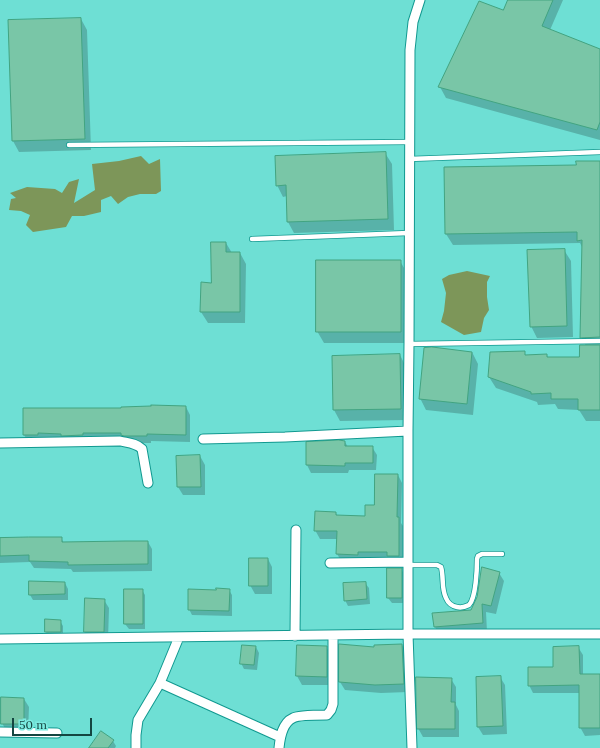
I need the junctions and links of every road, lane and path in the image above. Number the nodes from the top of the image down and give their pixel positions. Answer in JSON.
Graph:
{"nodes":[{"id":1,"x":420,"y":0,"type":"edge"},
{"id":2,"x":410,"y":142,"type":"junction"},
{"id":3,"x":69,"y":145,"type":"dead end"},
{"id":4,"x":600,"y":152,"type":"edge"},
{"id":5,"x":409,"y":159,"type":"junction"},
{"id":6,"x":409,"y":233,"type":"junction"},
{"id":7,"x":252,"y":239,"type":"dead end"},
{"id":8,"x":600,"y":341,"type":"edge"},
{"id":9,"x":409,"y":344,"type":"junction"},
{"id":10,"x":408,"y":431,"type":"junction"},
{"id":11,"x":203,"y":439,"type":"dead end"},
{"id":12,"x":0,"y":444,"type":"edge"},
{"id":13,"x":148,"y":483,"type":"dead end"},
{"id":14,"x":296,"y":530,"type":"dead end"},
{"id":15,"x":502,"y":554,"type":"dead end"},
{"id":16,"x":330,"y":563,"type":"dead end"},
{"id":17,"x":408,"y":564,"type":"junction"},
{"id":18,"x":408,"y":634,"type":"junction"},
{"id":19,"x":600,"y":634,"type":"edge"},
{"id":20,"x":333,"y":635,"type":"junction"},
{"id":21,"x":295,"y":636,"type":"junction"},
{"id":22,"x":179,"y":637,"type":"junction"},
{"id":23,"x":0,"y":639,"type":"edge"},
{"id":24,"x":160,"y":683,"type":"junction"},
{"id":25,"x":0,"y":732,"type":"edge"},
{"id":26,"x":57,"y":733,"type":"dead end"},
{"id":27,"x":280,"y":737,"type":"junction"},
{"id":28,"x":136,"y":748,"type":"edge"},
{"id":29,"x":279,"y":748,"type":"edge"},
{"id":30,"x":412,"y":748,"type":"edge"}],
"edges":[{"from":1,"to":2,"type":"street"},
{"from":2,"to":3,"type":"lane"},
{"from":2,"to":5,"type":"street"},
{"from":4,"to":5,"type":"lane"},
{"from":5,"to":6,"type":"street"},
{"from":6,"to":7,"type":"lane"},
{"from":6,"to":9,"type":"street"},
{"from":8,"to":9,"type":"lane"},
{"from":9,"to":10,"type":"street"},
{"from":10,"to":11,"type":"street"},
{"from":10,"to":17,"type":"street"},
{"from":12,"to":13,"type":"street"},
{"from":14,"to":21,"type":"street"},
{"from":15,"to":17,"type":"lane"},
{"from":16,"to":17,"type":"street"},
{"from":17,"to":18,"type":"street"},
{"from":18,"to":19,"type":"street"},
{"from":18,"to":20,"type":"street"},
{"from":18,"to":30,"type":"street"},
{"from":20,"to":21,"type":"street"},
{"from":20,"to":27,"type":"street"},
{"from":21,"to":22,"type":"street"},
{"from":22,"to":23,"type":"street"},
{"from":22,"to":24,"type":"street"},
{"from":24,"to":27,"type":"street"},
{"from":24,"to":28,"type":"street"},
{"from":25,"to":26,"type":"street"},
{"from":27,"to":29,"type":"street"}]}
